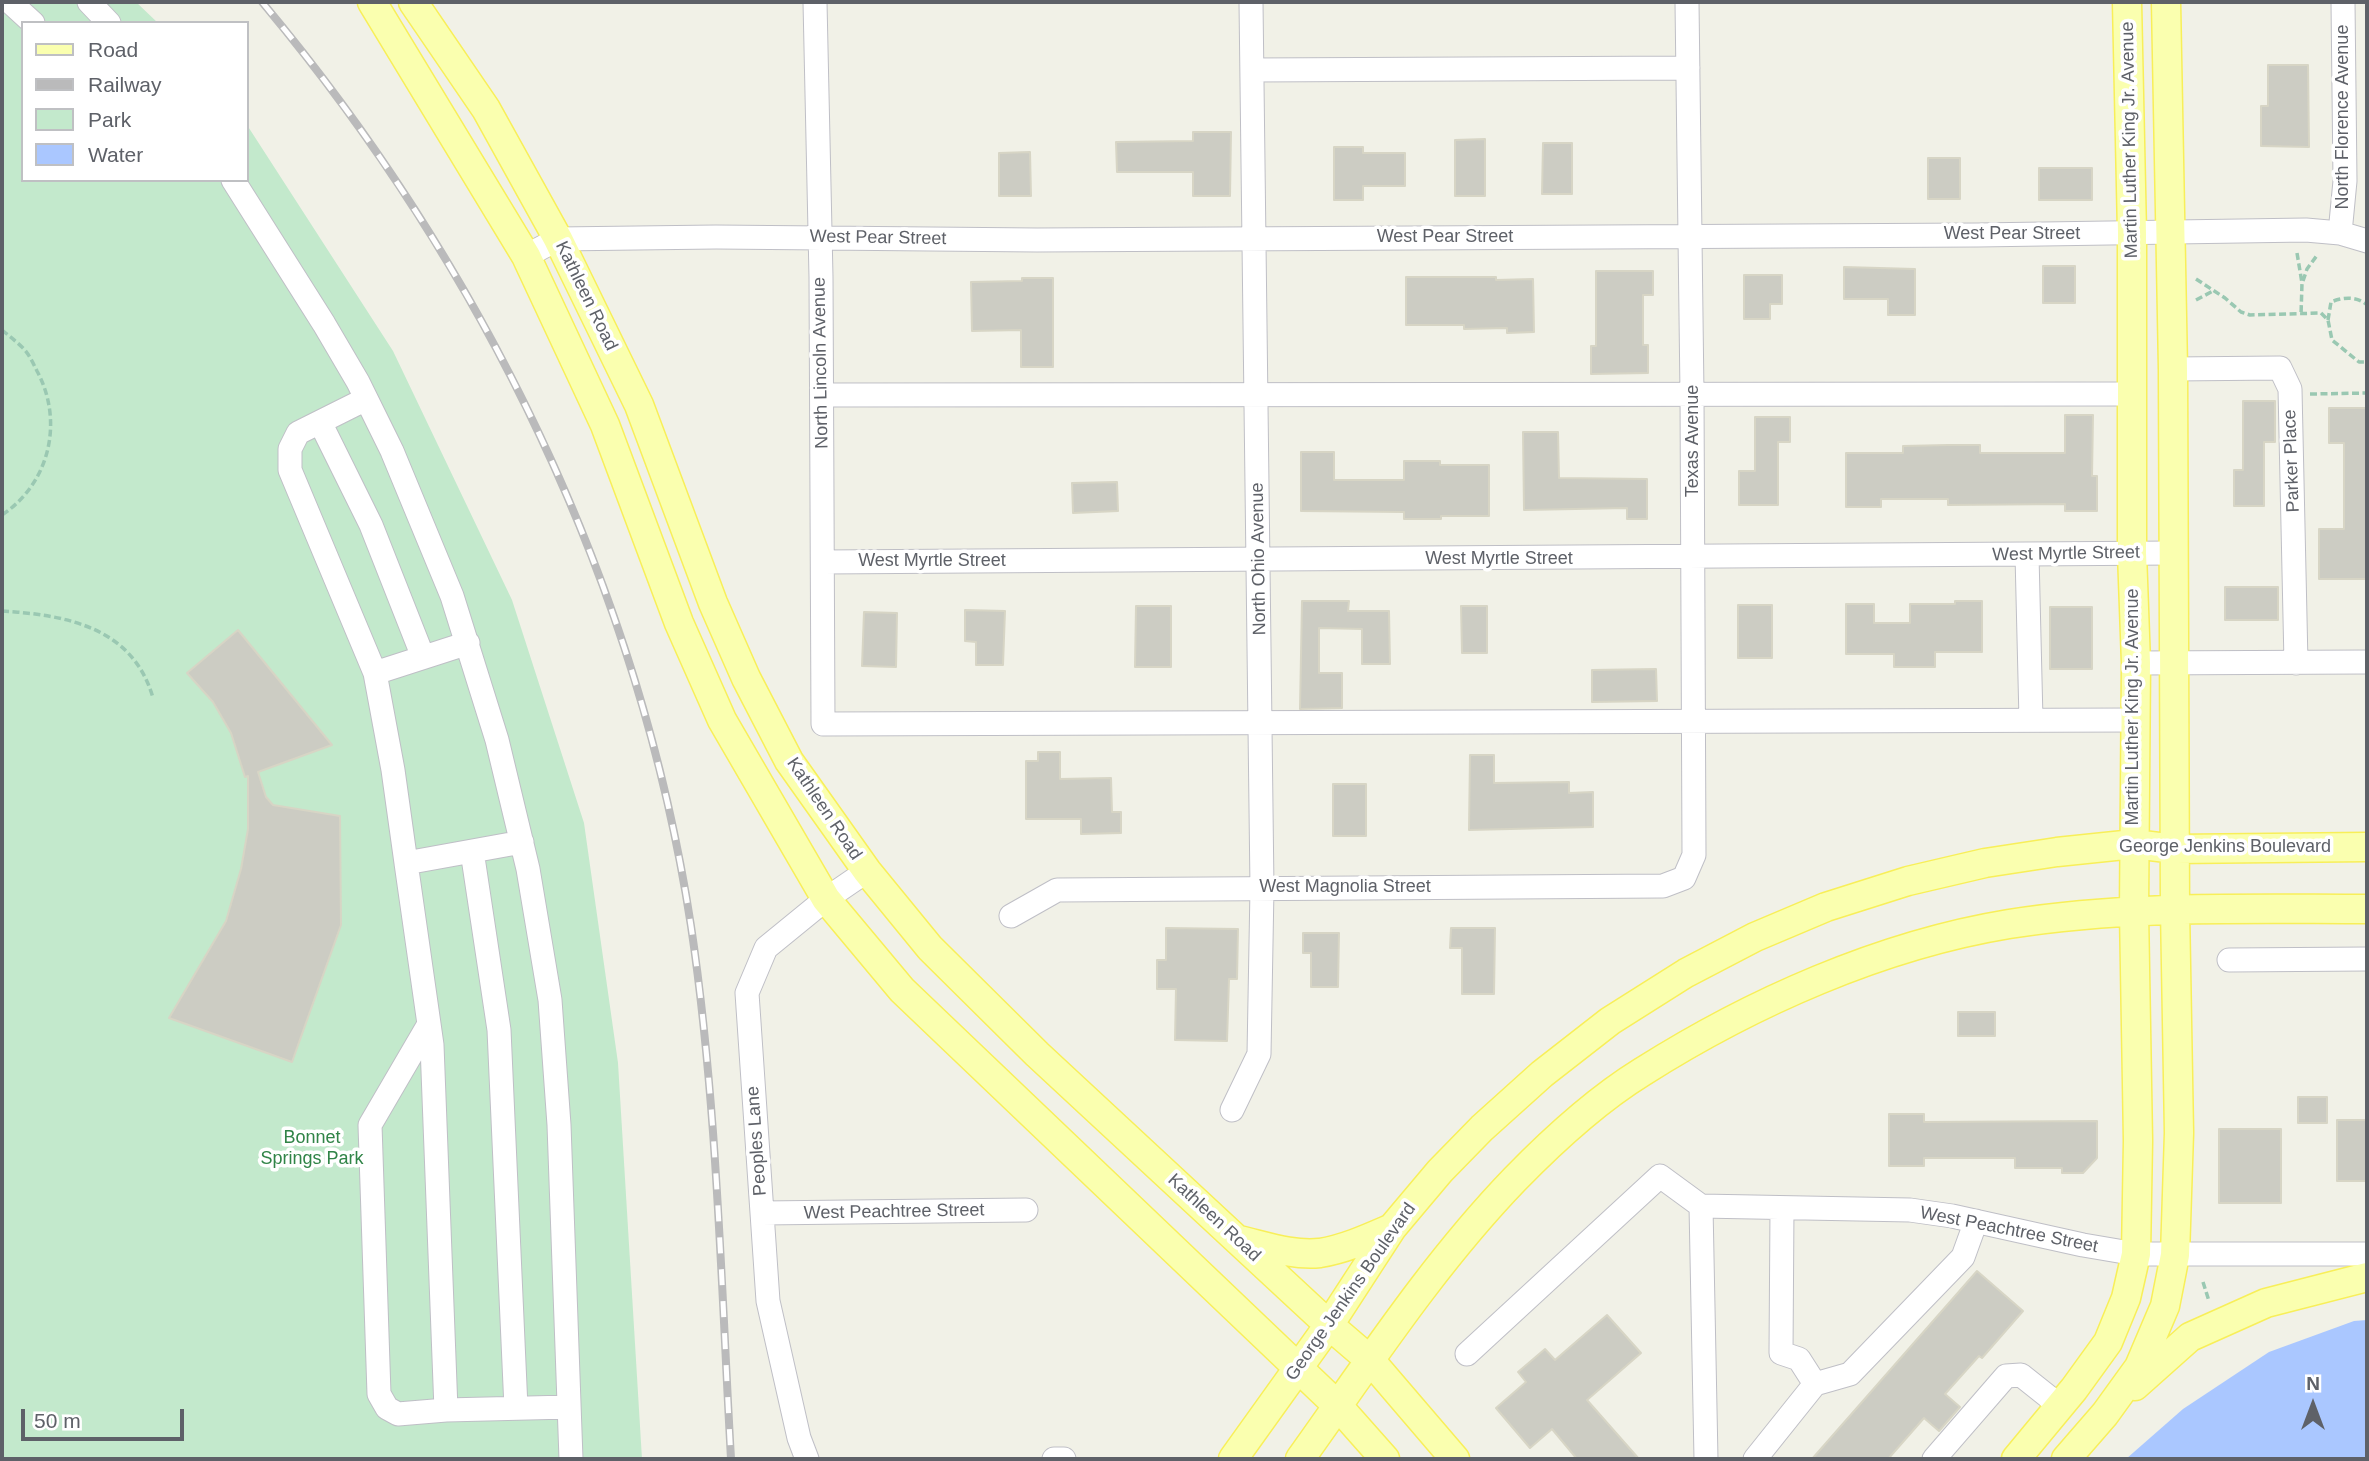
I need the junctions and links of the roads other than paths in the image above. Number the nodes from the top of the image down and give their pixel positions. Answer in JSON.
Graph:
{"nodes":[{"id":1,"x":10,"y":2,"type":"edge"},
{"id":2,"x":89,"y":2,"type":"edge"},
{"id":3,"x":372,"y":2,"type":"edge"},
{"id":4,"x":413,"y":2,"type":"edge"},
{"id":5,"x":816,"y":2,"type":"edge"},
{"id":6,"x":1251,"y":2,"type":"edge"},
{"id":7,"x":1687,"y":2,"type":"edge"},
{"id":8,"x":2127,"y":2,"type":"edge"},
{"id":9,"x":2166,"y":2,"type":"edge"},
{"id":10,"x":2343,"y":2,"type":"edge"},
{"id":11,"x":31,"y":21,"type":"edge"},
{"id":12,"x":107,"y":21,"type":"edge"},
{"id":13,"x":1688,"y":68,"type":"junction"},
{"id":14,"x":1252,"y":70,"type":"junction"},
{"id":15,"x":234,"y":182,"type":"edge"},
{"id":16,"x":2170,"y":231,"type":"junction"},
{"id":17,"x":2132,"y":233,"type":"junction"},
{"id":18,"x":2340,"y":233,"type":"junction"},
{"id":19,"x":1690,"y":235,"type":"junction"},
{"id":20,"x":820,"y":237,"type":"junction"},
{"id":21,"x":1254,"y":238,"type":"junction"},
{"id":22,"x":558,"y":239,"type":"junction"},
{"id":23,"x":2367,"y":241,"type":"edge"},
{"id":24,"x":526,"y":256,"type":"junction"},
{"id":25,"x":2173,"y":369,"type":"junction"},
{"id":26,"x":1692,"y":394,"type":"junction"},
{"id":27,"x":2132,"y":394,"type":"junction"},
{"id":28,"x":822,"y":396,"type":"junction"},
{"id":29,"x":1256,"y":396,"type":"junction"},
{"id":30,"x":366,"y":399,"type":"junction"},
{"id":31,"x":320,"y":422,"type":"junction"},
{"id":32,"x":2132,"y":553,"type":"junction"},
{"id":33,"x":2175,"y":553,"type":"junction"},
{"id":34,"x":2027,"y":555,"type":"junction"},
{"id":35,"x":1694,"y":558,"type":"junction"},
{"id":36,"x":1259,"y":561,"type":"junction"},
{"id":37,"x":823,"y":562,"type":"junction"},
{"id":38,"x":468,"y":643,"type":"junction"},
{"id":39,"x":423,"y":657,"type":"junction"},
{"id":40,"x":2174,"y":662,"type":"junction"},
{"id":41,"x":2367,"y":662,"type":"edge"},
{"id":42,"x":2136,"y":663,"type":"junction"},
{"id":43,"x":2296,"y":663,"type":"junction"},
{"id":44,"x":374,"y":673,"type":"junction"},
{"id":45,"x":2031,"y":720,"type":"junction"},
{"id":46,"x":2136,"y":720,"type":"junction"},
{"id":47,"x":1694,"y":722,"type":"junction"},
{"id":48,"x":1260,"y":724,"type":"junction"},
{"id":49,"x":522,"y":842,"type":"junction"},
{"id":50,"x":2134,"y":844,"type":"junction"},
{"id":51,"x":2367,"y":847,"type":"edge"},
{"id":52,"x":2175,"y":849,"type":"junction"},
{"id":53,"x":472,"y":851,"type":"junction"},
{"id":54,"x":406,"y":863,"type":"junction"},
{"id":55,"x":867,"y":871,"type":"junction"},
{"id":56,"x":1684,"y":877,"type":"joint"},
{"id":57,"x":1262,"y":888,"type":"junction"},
{"id":58,"x":826,"y":900,"type":"junction"},
{"id":59,"x":2175,"y":909,"type":"junction"},
{"id":60,"x":2367,"y":909,"type":"edge"},
{"id":61,"x":2134,"y":911,"type":"junction"},
{"id":62,"x":1011,"y":916,"type":"dead end"},
{"id":63,"x":2367,"y":959,"type":"edge"},
{"id":64,"x":2229,"y":960,"type":"dead end"},
{"id":65,"x":429,"y":1024,"type":"junction"},
{"id":66,"x":1231,"y":1110,"type":"dead end"},
{"id":67,"x":1702,"y":1206,"type":"junction"},
{"id":68,"x":1782,"y":1208,"type":"junction"},
{"id":69,"x":1026,"y":1210,"type":"dead end"},
{"id":70,"x":762,"y":1213,"type":"junction"},
{"id":71,"x":1976,"y":1221,"type":"junction"},
{"id":72,"x":1392,"y":1228,"type":"junction"},
{"id":73,"x":1239,"y":1240,"type":"junction"},
{"id":74,"x":2136,"y":1254,"type":"junction"},
{"id":75,"x":2367,"y":1254,"type":"edge"},
{"id":76,"x":2175,"y":1255,"type":"junction"},
{"id":77,"x":2367,"y":1277,"type":"edge"},
{"id":78,"x":1329,"y":1325,"type":"junction"},
{"id":79,"x":1466,"y":1354,"type":"dead end"},
{"id":80,"x":1371,"y":1361,"type":"junction"},
{"id":81,"x":1297,"y":1369,"type":"junction"},
{"id":82,"x":1815,"y":1384,"type":"junction"},
{"id":83,"x":1338,"y":1406,"type":"junction"},
{"id":84,"x":2060,"y":1406,"type":"junction"},
{"id":85,"x":569,"y":1407,"type":"junction"},
{"id":86,"x":516,"y":1408,"type":"junction"},
{"id":87,"x":446,"y":1410,"type":"junction"},
{"id":88,"x":2105,"y":1414,"type":"junction"},
{"id":89,"x":571,"y":1459,"type":"edge"},
{"id":90,"x":807,"y":1459,"type":"edge"},
{"id":91,"x":1054,"y":1459,"type":"edge"},
{"id":92,"x":1064,"y":1459,"type":"edge"},
{"id":93,"x":1233,"y":1459,"type":"edge"},
{"id":94,"x":1300,"y":1459,"type":"edge"},
{"id":95,"x":1385,"y":1459,"type":"edge"},
{"id":96,"x":1455,"y":1459,"type":"edge"},
{"id":97,"x":1706,"y":1459,"type":"edge"},
{"id":98,"x":1755,"y":1459,"type":"edge"},
{"id":99,"x":1934,"y":1459,"type":"edge"},
{"id":100,"x":2016,"y":1459,"type":"edge"},
{"id":101,"x":2066,"y":1459,"type":"edge"}],
"edges":[{"from":1,"to":11,"type":"street"},
{"from":2,"to":12,"type":"street"},
{"from":3,"to":24,"type":"main road","name":"Kathleen Road"},
{"from":4,"to":22,"type":"main road","name":"Kathleen Road"},
{"from":5,"to":20,"type":"street","name":"North Lincoln Avenue"},
{"from":6,"to":14,"type":"street","name":"North Ohio Avenue"},
{"from":7,"to":13,"type":"street","name":"Texas Avenue"},
{"from":8,"to":17,"type":"main road","name":"Martin Luther King Jr. Avenue"},
{"from":9,"to":16,"type":"main road"},
{"from":10,"to":18,"type":"street","name":"North Florence Avenue"},
{"from":13,"to":14,"type":"street"},
{"from":13,"to":19,"type":"street","name":"Texas Avenue"},
{"from":14,"to":21,"type":"street","name":"North Ohio Avenue"},
{"from":15,"to":30,"type":"street"},
{"from":16,"to":17,"type":"street","name":"West Pear Street"},
{"from":16,"to":18,"type":"street","name":"West Pear Street"},
{"from":16,"to":25,"type":"main road"},
{"from":17,"to":19,"type":"street","name":"West Pear Street"},
{"from":17,"to":27,"type":"main road","name":"Martin Luther King Jr. Avenue"},
{"from":18,"to":23,"type":"street","name":"West Pear Street"},
{"from":19,"to":21,"type":"street","name":"West Pear Street"},
{"from":19,"to":26,"type":"street","name":"Texas Avenue"},
{"from":20,"to":21,"type":"street","name":"West Pear Street"},
{"from":20,"to":22,"type":"street","name":"West Pear Street"},
{"from":20,"to":28,"type":"street","name":"North Lincoln Avenue"},
{"from":21,"to":29,"type":"street","name":"North Ohio Avenue"},
{"from":22,"to":24,"type":"street","name":"West Pear Street"},
{"from":22,"to":55,"type":"main road","name":"Kathleen Road"},
{"from":24,"to":58,"type":"main road","name":"Kathleen Road"},
{"from":25,"to":33,"type":"main road"},
{"from":25,"to":43,"type":"street","name":"Parker Place"},
{"from":26,"to":27,"type":"street"},
{"from":26,"to":29,"type":"street"},
{"from":26,"to":35,"type":"street","name":"Texas Avenue"},
{"from":27,"to":32,"type":"main road","name":"Martin Luther King Jr. Avenue"},
{"from":28,"to":29,"type":"street"},
{"from":28,"to":37,"type":"street","name":"North Lincoln Avenue"},
{"from":29,"to":36,"type":"street","name":"North Ohio Avenue"},
{"from":30,"to":31,"type":"street"},
{"from":30,"to":38,"type":"street"},
{"from":31,"to":39,"type":"street"},
{"from":31,"to":44,"type":"street"},
{"from":32,"to":33,"type":"street","name":"West Myrtle Street"},
{"from":32,"to":34,"type":"street","name":"West Myrtle Street"},
{"from":32,"to":42,"type":"main road","name":"Martin Luther King Jr. Avenue"},
{"from":33,"to":40,"type":"main road"},
{"from":34,"to":35,"type":"street","name":"West Myrtle Street"},
{"from":34,"to":45,"type":"street"},
{"from":35,"to":36,"type":"street","name":"West Myrtle Street"},
{"from":35,"to":47,"type":"street","name":"Texas Avenue"},
{"from":36,"to":37,"type":"street","name":"West Myrtle Street"},
{"from":36,"to":48,"type":"street","name":"North Ohio Avenue"},
{"from":37,"to":48,"type":"street","name":"North Lincoln Avenue"},
{"from":38,"to":39,"type":"street"},
{"from":38,"to":49,"type":"street"},
{"from":39,"to":44,"type":"street"},
{"from":40,"to":42,"type":"street"},
{"from":40,"to":43,"type":"street"},
{"from":40,"to":52,"type":"main road"},
{"from":41,"to":43,"type":"street"},
{"from":42,"to":46,"type":"main road","name":"Martin Luther King Jr. Avenue"},
{"from":44,"to":54,"type":"street"},
{"from":45,"to":46,"type":"street"},
{"from":45,"to":47,"type":"street"},
{"from":46,"to":50,"type":"main road","name":"Martin Luther King Jr. Avenue"},
{"from":47,"to":48,"type":"street"},
{"from":47,"to":56,"type":"street","name":"Texas Avenue"},
{"from":48,"to":57,"type":"street","name":"North Ohio Avenue"},
{"from":49,"to":53,"type":"street"},
{"from":49,"to":85,"type":"street"},
{"from":50,"to":52,"type":"main road","name":"George Jenkins Boulevard"},
{"from":50,"to":61,"type":"main road","name":"Martin Luther King Jr. Avenue"},
{"from":50,"to":72,"type":"main road","name":"George Jenkins Boulevard"},
{"from":51,"to":52,"type":"main road","name":"George Jenkins Boulevard"},
{"from":52,"to":59,"type":"main road"},
{"from":53,"to":54,"type":"street"},
{"from":53,"to":86,"type":"street"},
{"from":54,"to":65,"type":"street"},
{"from":55,"to":58,"type":"street","name":"Peoples Lane"},
{"from":55,"to":73,"type":"main road","name":"Kathleen Road"},
{"from":56,"to":57,"type":"street","name":"West Magnolia Street"},
{"from":57,"to":62,"type":"street","name":"West Magnolia Street"},
{"from":57,"to":66,"type":"street","name":"North Ohio Avenue"},
{"from":58,"to":70,"type":"street","name":"Peoples Lane"},
{"from":58,"to":81,"type":"main road","name":"Kathleen Road"},
{"from":59,"to":60,"type":"main road"},
{"from":59,"to":61,"type":"main road"},
{"from":59,"to":76,"type":"main road"},
{"from":61,"to":74,"type":"main road","name":"Martin Luther King Jr. Avenue"},
{"from":61,"to":80,"type":"main road"},
{"from":63,"to":64,"type":"street"},
{"from":65,"to":87,"type":"street"},
{"from":65,"to":87,"type":"street"},
{"from":67,"to":68,"type":"street","name":"West Peachtree Street"},
{"from":67,"to":79,"type":"street"},
{"from":67,"to":97,"type":"street"},
{"from":68,"to":71,"type":"street","name":"West Peachtree Street"},
{"from":68,"to":82,"type":"street"},
{"from":69,"to":70,"type":"street","name":"West Peachtree Street"},
{"from":70,"to":90,"type":"street","name":"Peoples Lane"},
{"from":71,"to":74,"type":"street","name":"West Peachtree Street"},
{"from":71,"to":82,"type":"street"},
{"from":72,"to":73,"type":"main road"},
{"from":72,"to":78,"type":"main road","name":"George Jenkins Boulevard"},
{"from":73,"to":78,"type":"main road","name":"Kathleen Road"},
{"from":74,"to":76,"type":"street","name":"West Peachtree Street"},
{"from":74,"to":84,"type":"main road","name":"Martin Luther King Jr. Avenue"},
{"from":75,"to":76,"type":"street","name":"West Peachtree Street"},
{"from":76,"to":88,"type":"main road"},
{"from":77,"to":88,"type":"main road"},
{"from":78,"to":80,"type":"main road","name":"Kathleen Road"},
{"from":78,"to":81,"type":"main road","name":"George Jenkins Boulevard"},
{"from":80,"to":83,"type":"main road"},
{"from":80,"to":96,"type":"main road","name":"Kathleen Road"},
{"from":81,"to":83,"type":"main road","name":"Kathleen Road"},
{"from":81,"to":93,"type":"main road","name":"George Jenkins Boulevard"},
{"from":82,"to":98,"type":"street"},
{"from":83,"to":94,"type":"main road"},
{"from":83,"to":95,"type":"main road","name":"Kathleen Road"},
{"from":84,"to":99,"type":"street"},
{"from":84,"to":100,"type":"main road","name":"Martin Luther King Jr. Avenue"},
{"from":85,"to":86,"type":"street"},
{"from":85,"to":89,"type":"street"},
{"from":86,"to":87,"type":"street"},
{"from":88,"to":101,"type":"main road"},
{"from":91,"to":92,"type":"street"}]}
